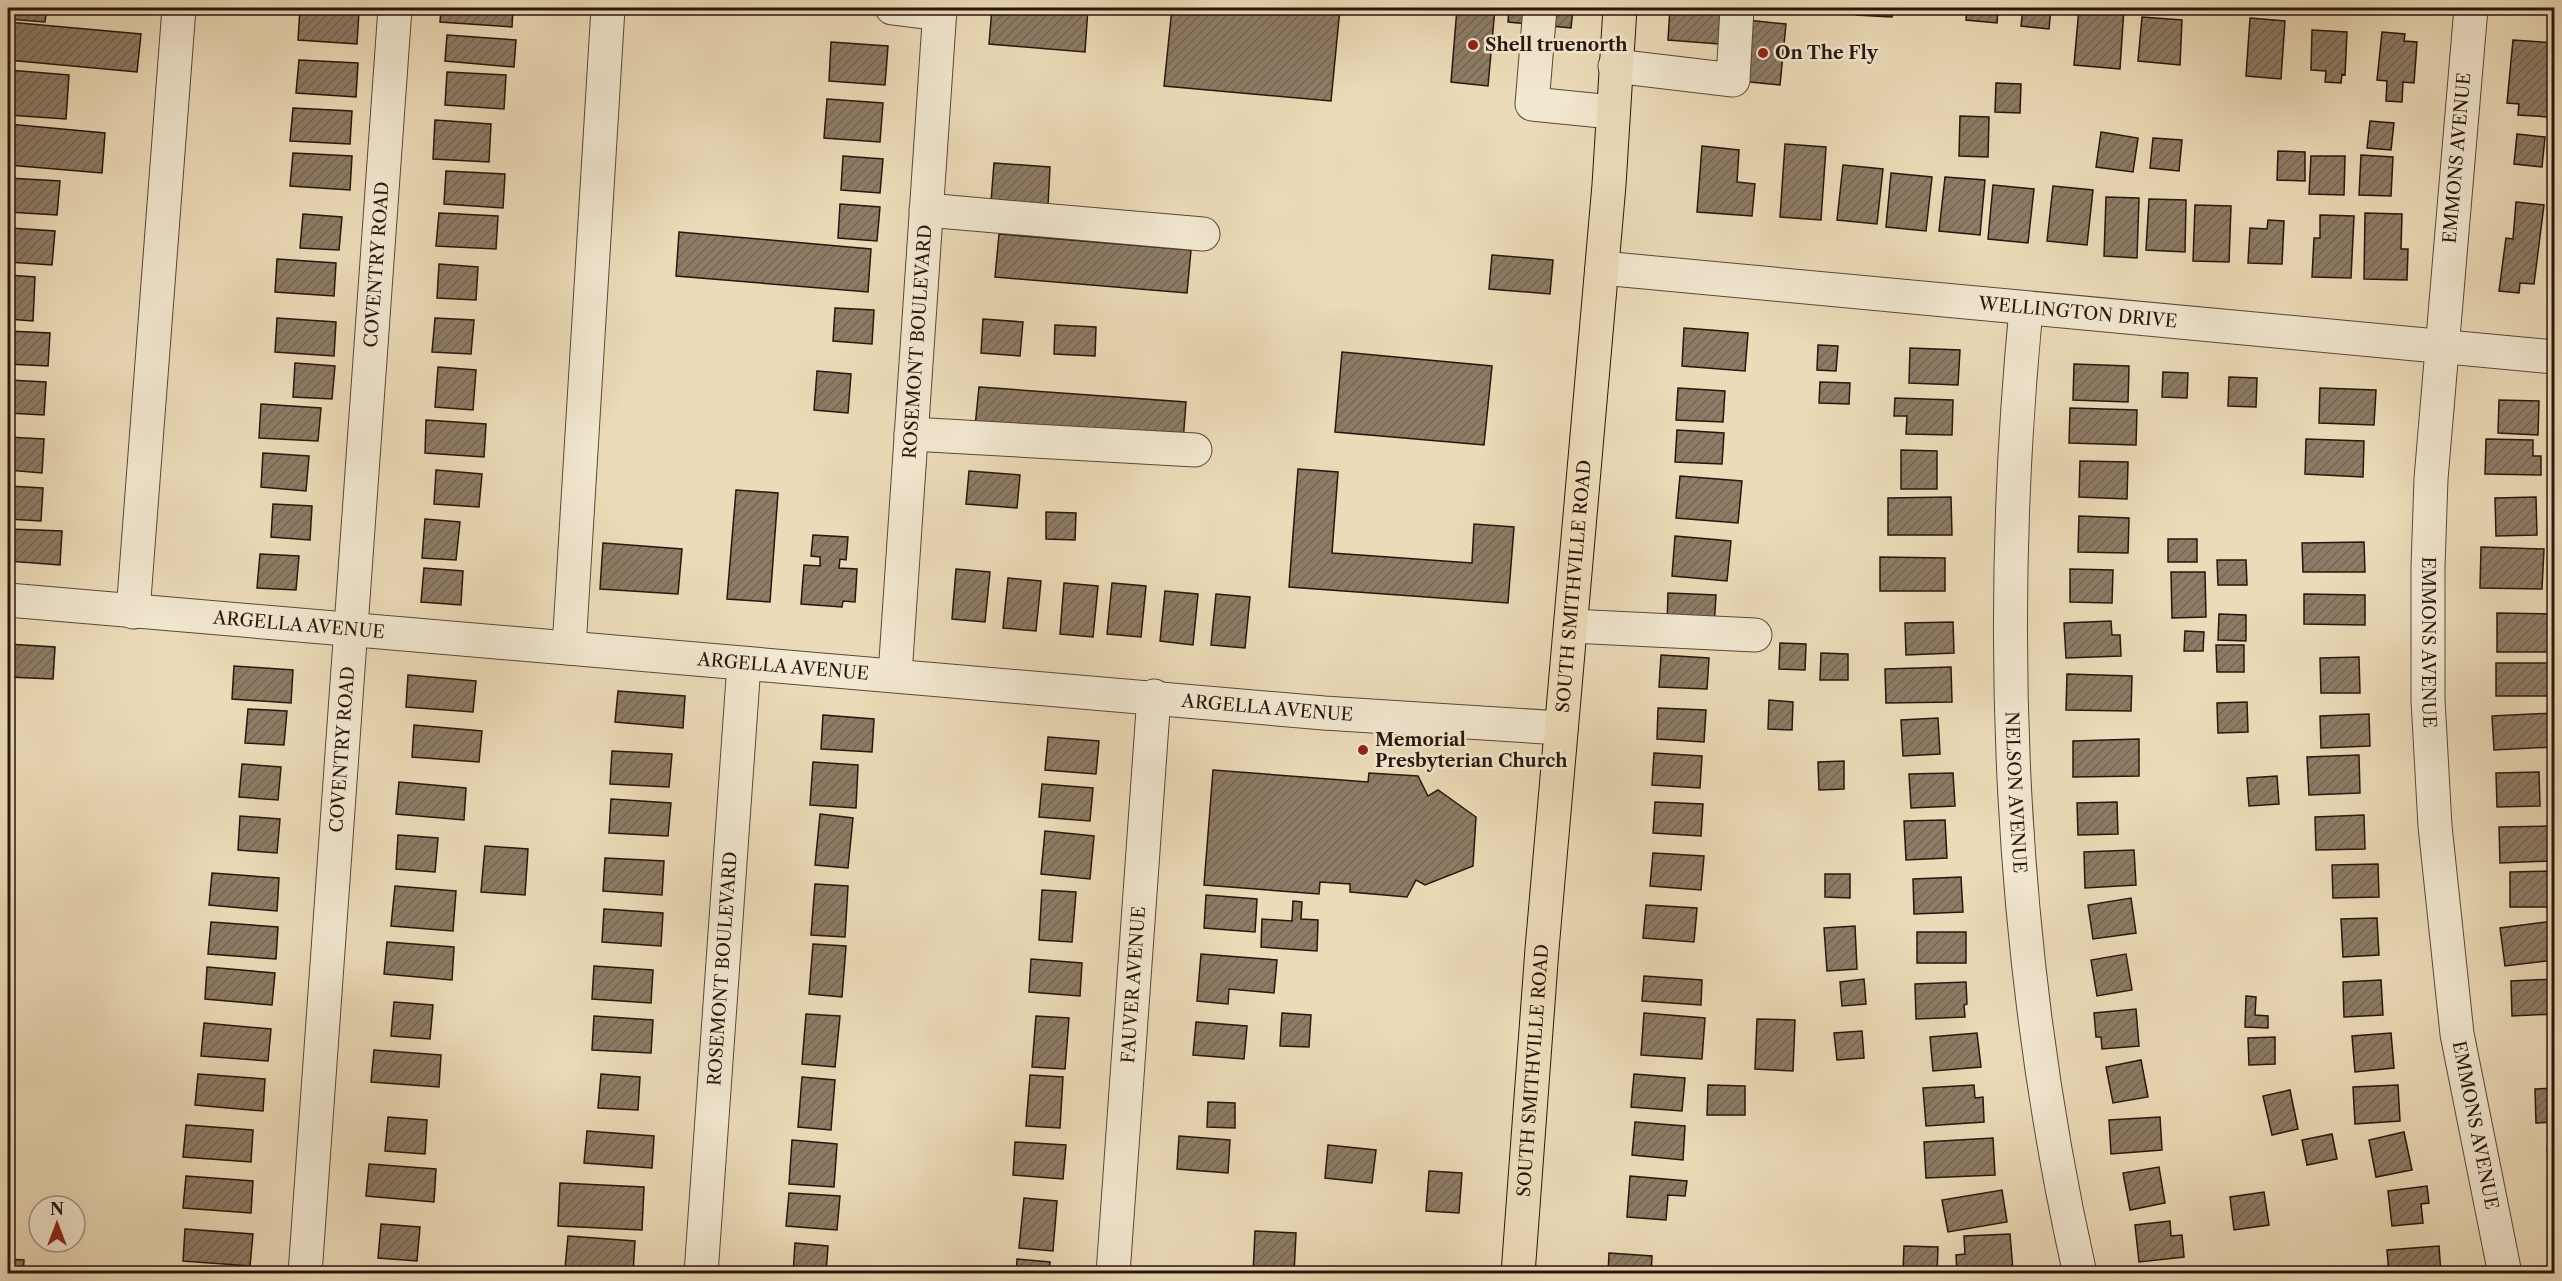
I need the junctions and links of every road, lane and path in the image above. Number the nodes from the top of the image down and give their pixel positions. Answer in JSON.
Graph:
{"nodes":[{"id":1,"x":179,"y":8,"type":"edge"},
{"id":2,"x":395,"y":8,"type":"edge"},
{"id":3,"x":608,"y":8,"type":"edge"},
{"id":4,"x":892,"y":8,"type":"edge"},
{"id":5,"x":1540,"y":8,"type":"edge"},
{"id":6,"x":1620,"y":8,"type":"edge"},
{"id":7,"x":1737,"y":8,"type":"edge"},
{"id":8,"x":2471,"y":8,"type":"edge"},
{"id":9,"x":940,"y":11,"type":"edge"},
{"id":10,"x":1616,"y":66,"type":"junction"},
{"id":11,"x":1612,"y":112,"type":"junction"},
{"id":12,"x":926,"y":210,"type":"junction"},
{"id":13,"x":1203,"y":234,"type":"dead end"},
{"id":14,"x":1602,"y":268,"type":"junction"},
{"id":15,"x":2026,"y":309,"type":"junction"},
{"id":16,"x":2440,"y":346,"type":"junction"},
{"id":17,"x":2554,"y":357,"type":"edge"},
{"id":18,"x":911,"y":434,"type":"junction"},
{"id":19,"x":1195,"y":450,"type":"dead end"},
{"id":20,"x":8,"y":600,"type":"edge"},
{"id":21,"x":133,"y":612,"type":"junction"},
{"id":22,"x":1571,"y":626,"type":"junction"},
{"id":23,"x":350,"y":631,"type":"junction"},
{"id":24,"x":1755,"y":634,"type":"dead end"},
{"id":25,"x":569,"y":648,"type":"junction"},
{"id":26,"x":744,"y":664,"type":"junction"},
{"id":27,"x":895,"y":675,"type":"junction"},
{"id":28,"x":1154,"y":696,"type":"junction"},
{"id":29,"x":1561,"y":728,"type":"junction"},
{"id":30,"x":305,"y":1274,"type":"edge"},
{"id":31,"x":701,"y":1274,"type":"edge"},
{"id":32,"x":1113,"y":1274,"type":"edge"},
{"id":33,"x":1518,"y":1274,"type":"edge"},
{"id":34,"x":2080,"y":1274,"type":"edge"},
{"id":35,"x":2505,"y":1274,"type":"edge"}],
"edges":[{"from":1,"to":21,"type":"street"},
{"from":2,"to":23,"type":"street","name":"COVENTRY ROAD"},
{"from":3,"to":25,"type":"street"},
{"from":4,"to":9,"type":"street"},
{"from":5,"to":11,"type":"street"},
{"from":6,"to":10,"type":"main road","name":"SOUTH SMITHVILLE ROAD"},
{"from":7,"to":10,"type":"street"},
{"from":8,"to":16,"type":"street","name":"EMMONS AVENUE"},
{"from":9,"to":12,"type":"street","name":"ROSEMONT BOULEVARD"},
{"from":10,"to":11,"type":"main road","name":"SOUTH SMITHVILLE ROAD"},
{"from":11,"to":14,"type":"main road","name":"SOUTH SMITHVILLE ROAD"},
{"from":12,"to":13,"type":"street"},
{"from":12,"to":18,"type":"street","name":"ROSEMONT BOULEVARD"},
{"from":14,"to":15,"type":"street","name":"WELLINGTON DRIVE"},
{"from":14,"to":22,"type":"main road","name":"SOUTH SMITHVILLE ROAD"},
{"from":15,"to":16,"type":"street","name":"WELLINGTON DRIVE"},
{"from":15,"to":34,"type":"street","name":"NELSON AVENUE"},
{"from":16,"to":17,"type":"street","name":"WELLINGTON DRIVE"},
{"from":16,"to":35,"type":"street","name":"EMMONS AVENUE"},
{"from":18,"to":19,"type":"street"},
{"from":18,"to":27,"type":"street","name":"ROSEMONT BOULEVARD"},
{"from":20,"to":21,"type":"street","name":"ARGELLA AVENUE"},
{"from":21,"to":23,"type":"street","name":"ARGELLA AVENUE"},
{"from":22,"to":24,"type":"street"},
{"from":22,"to":29,"type":"main road","name":"SOUTH SMITHVILLE ROAD"},
{"from":23,"to":25,"type":"street","name":"ARGELLA AVENUE"},
{"from":23,"to":30,"type":"street","name":"COVENTRY ROAD"},
{"from":25,"to":26,"type":"street","name":"ARGELLA AVENUE"},
{"from":26,"to":27,"type":"street","name":"ARGELLA AVENUE"},
{"from":26,"to":31,"type":"street","name":"ROSEMONT BOULEVARD"},
{"from":27,"to":28,"type":"street","name":"ARGELLA AVENUE"},
{"from":28,"to":29,"type":"street","name":"ARGELLA AVENUE"},
{"from":28,"to":32,"type":"street","name":"FAUVER AVENUE"},
{"from":29,"to":33,"type":"main road","name":"SOUTH SMITHVILLE ROAD"}]}
